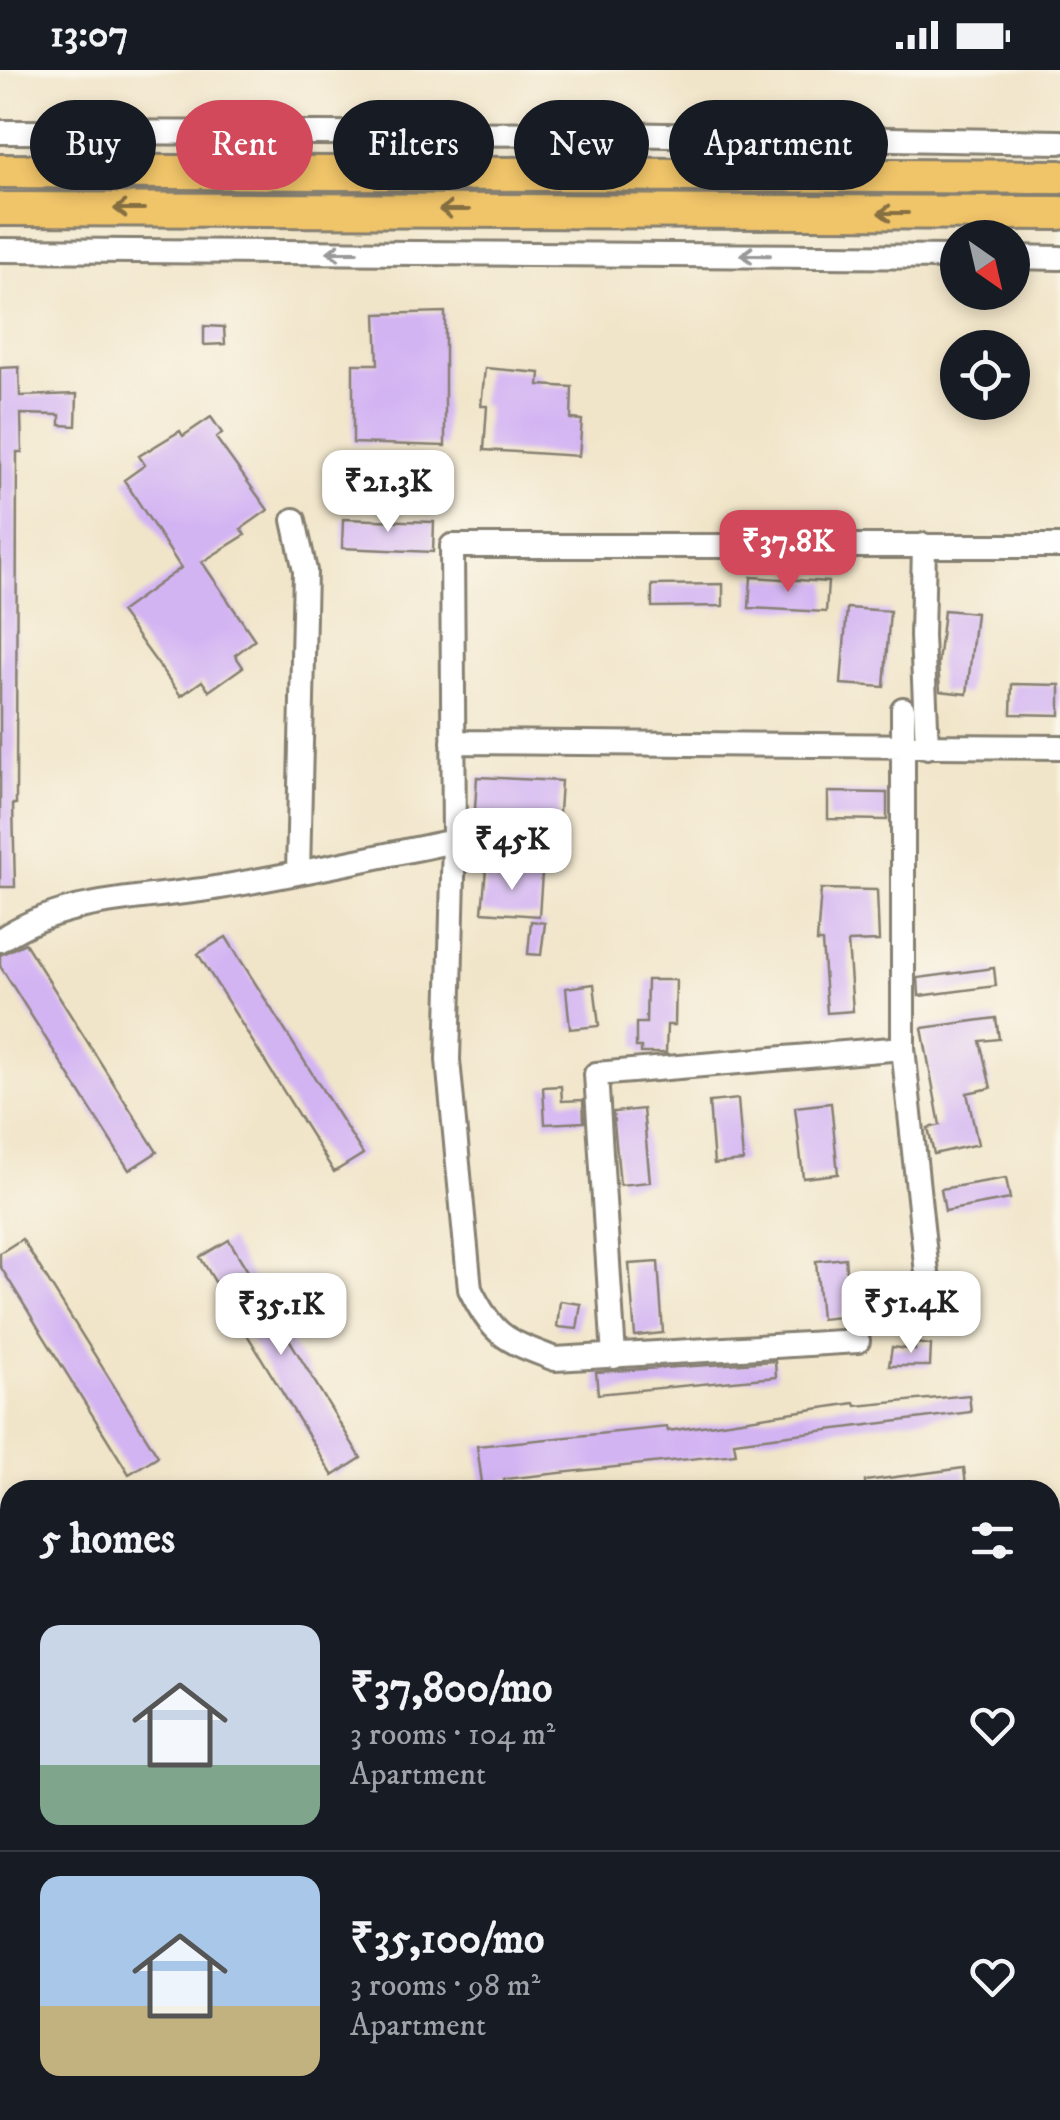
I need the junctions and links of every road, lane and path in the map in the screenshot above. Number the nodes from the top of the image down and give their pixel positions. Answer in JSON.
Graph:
{"nodes":[{"id":1,"x":0,"y":132,"type":"edge"},
{"id":2,"x":1060,"y":142,"type":"edge"},
{"id":3,"x":0,"y":171,"type":"edge"},
{"id":4,"x":1060,"y":178,"type":"edge"},
{"id":5,"x":0,"y":209,"type":"edge"},
{"id":6,"x":1060,"y":214,"type":"edge"},
{"id":7,"x":0,"y":250,"type":"edge"},
{"id":8,"x":940,"y":257,"type":"edge"},
{"id":9,"x":1030,"y":257,"type":"edge"},
{"id":10,"x":1060,"y":258,"type":"edge"},
{"id":11,"x":294,"y":520,"type":"dead end"},
{"id":12,"x":924,"y":545,"type":"junction"},
{"id":13,"x":1060,"y":546,"type":"edge"},
{"id":14,"x":903,"y":710,"type":"dead end"},
{"id":15,"x":453,"y":742,"type":"junction"},
{"id":16,"x":903,"y":747,"type":"junction"},
{"id":17,"x":927,"y":747,"type":"junction"},
{"id":18,"x":1060,"y":747,"type":"edge"},
{"id":19,"x":454,"y":841,"type":"junction"},
{"id":20,"x":298,"y":873,"type":"junction"},
{"id":21,"x":0,"y":940,"type":"edge"},
{"id":22,"x":902,"y":1048,"type":"junction"},
{"id":23,"x":928,"y":1283,"type":"dead end"},
{"id":24,"x":858,"y":1341,"type":"dead end"},
{"id":25,"x":614,"y":1357,"type":"junction"}],
"edges":[{"from":1,"to":2,"type":"street"},
{"from":3,"to":4,"type":"highway"},
{"from":6,"to":5,"type":"highway","one_way":true},
{"from":8,"to":7,"type":"street","one_way":true},
{"from":9,"to":10,"type":"street"},
{"from":11,"to":20,"type":"street"},
{"from":12,"to":13,"type":"street"},
{"from":12,"to":15,"type":"street"},
{"from":12,"to":17,"type":"street"},
{"from":14,"to":16,"type":"street"},
{"from":15,"to":16,"type":"street"},
{"from":15,"to":19,"type":"street"},
{"from":16,"to":17,"type":"street"},
{"from":16,"to":22,"type":"street"},
{"from":17,"to":18,"type":"street"},
{"from":19,"to":20,"type":"street"},
{"from":19,"to":25,"type":"street"},
{"from":20,"to":21,"type":"street"},
{"from":22,"to":23,"type":"street"},
{"from":22,"to":25,"type":"street"},
{"from":24,"to":25,"type":"street"}]}
